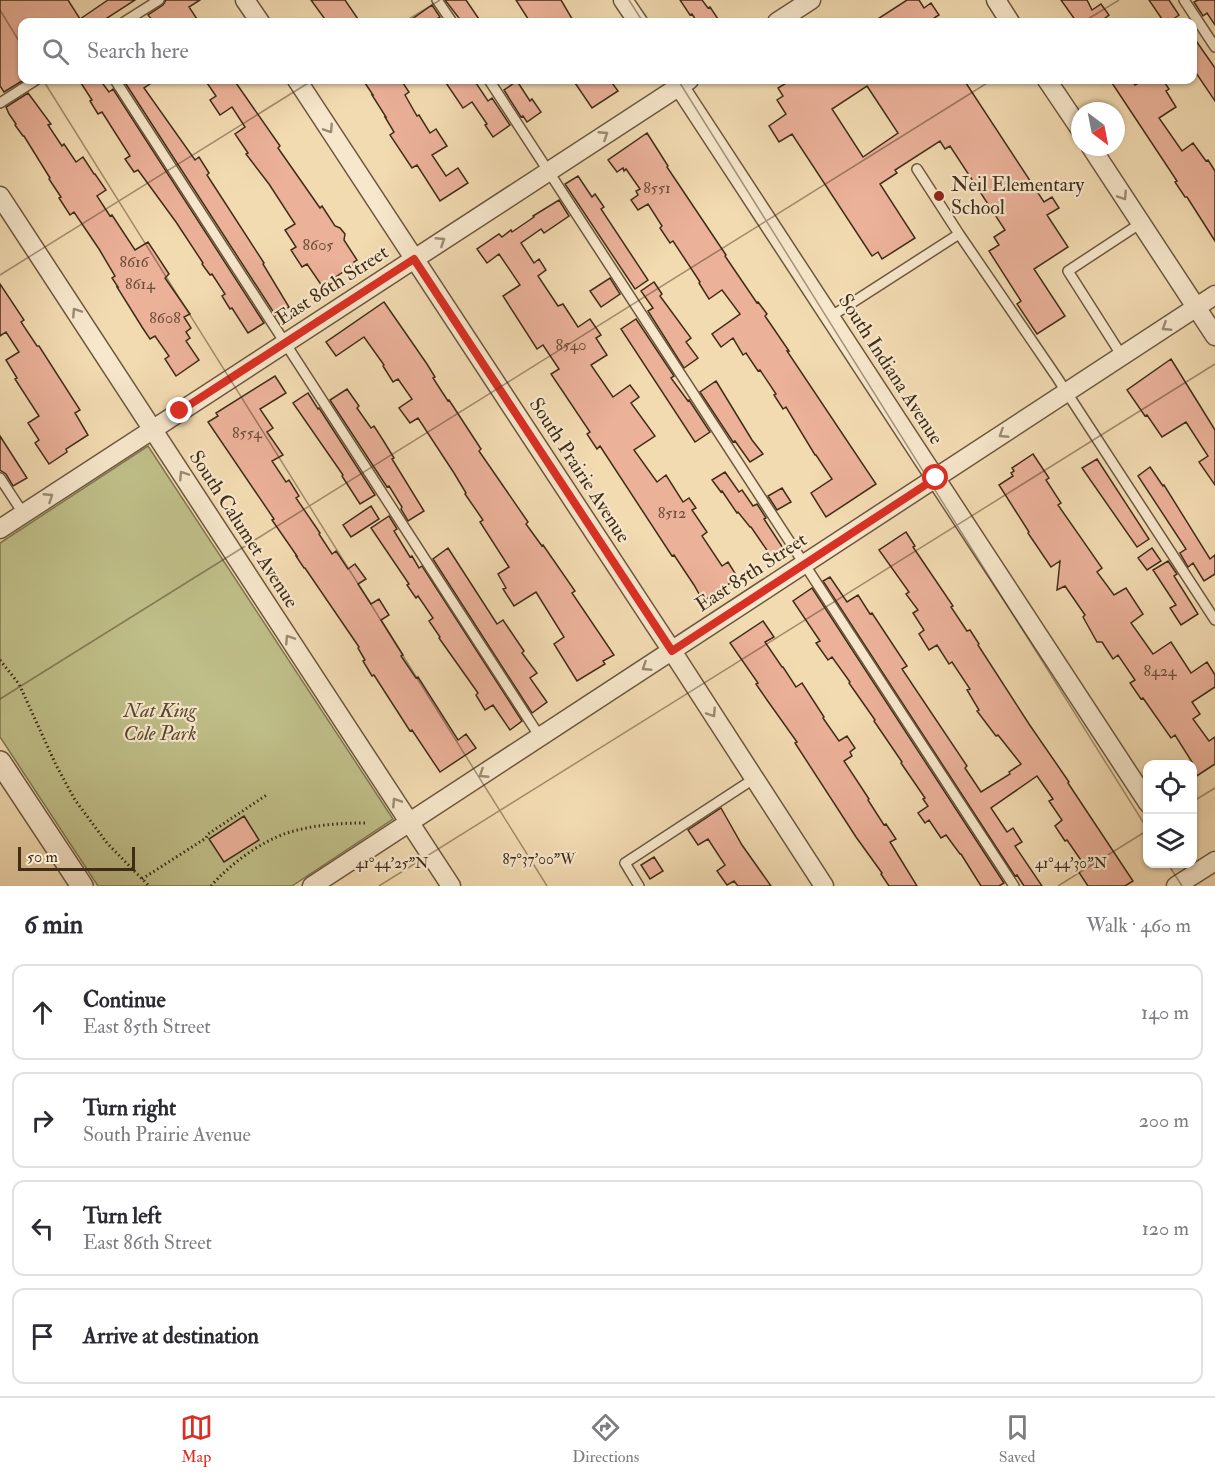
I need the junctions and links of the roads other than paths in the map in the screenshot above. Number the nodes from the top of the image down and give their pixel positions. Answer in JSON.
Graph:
{"nodes":[{"id":1,"x":159,"y":0,"type":"edge"},
{"id":2,"x":245,"y":0,"type":"edge"},
{"id":3,"x":437,"y":0,"type":"edge"},
{"id":4,"x":623,"y":0,"type":"edge"},
{"id":5,"x":809,"y":0,"type":"edge"},
{"id":6,"x":996,"y":0,"type":"edge"},
{"id":7,"x":1184,"y":0,"type":"edge"},
{"id":8,"x":130,"y":18,"type":"edge"},
{"id":9,"x":257,"y":18,"type":"edge"},
{"id":10,"x":449,"y":18,"type":"edge"},
{"id":11,"x":635,"y":18,"type":"edge"},
{"id":12,"x":783,"y":18,"type":"edge"},
{"id":13,"x":1007,"y":18,"type":"edge"},
{"id":14,"x":1196,"y":18,"type":"edge"},
{"id":15,"x":1197,"y":20,"type":"edge"},
{"id":16,"x":1215,"y":47,"type":"edge"},
{"id":17,"x":30,"y":84,"type":"edge"},
{"id":18,"x":118,"y":84,"type":"edge"},
{"id":19,"x":300,"y":84,"type":"edge"},
{"id":20,"x":492,"y":84,"type":"edge"},
{"id":21,"x":678,"y":84,"type":"edge"},
{"id":22,"x":682,"y":84,"type":"edge"},
{"id":23,"x":1050,"y":84,"type":"edge"},
{"id":24,"x":0,"y":103,"type":"edge"},
{"id":25,"x":1071,"y":116,"type":"edge"},
{"id":26,"x":1097,"y":156,"type":"edge"},
{"id":27,"x":917,"y":169,"type":"dead end"},
{"id":28,"x":548,"y":171,"type":"junction"},
{"id":29,"x":0,"y":196,"type":"edge"},
{"id":30,"x":1141,"y":223,"type":"junction"},
{"id":31,"x":959,"y":234,"type":"junction"},
{"id":32,"x":414,"y":259,"type":"junction"},
{"id":33,"x":1215,"y":295,"type":"edge"},
{"id":34,"x":1196,"y":308,"type":"junction"},
{"id":35,"x":830,"y":317,"type":"junction"},
{"id":36,"x":1215,"y":336,"type":"edge"},
{"id":37,"x":285,"y":343,"type":"junction"},
{"id":38,"x":1122,"y":356,"type":"junction"},
{"id":39,"x":1066,"y":393,"type":"junction"},
{"id":40,"x":153,"y":429,"type":"junction"},
{"id":41,"x":0,"y":478,"type":"edge"},
{"id":42,"x":936,"y":478,"type":"junction"},
{"id":43,"x":23,"y":513,"type":"junction"},
{"id":44,"x":0,"y":529,"type":"edge"},
{"id":45,"x":804,"y":564,"type":"junction"},
{"id":46,"x":1215,"y":620,"type":"edge"},
{"id":47,"x":672,"y":651,"type":"junction"},
{"id":48,"x":540,"y":737,"type":"junction"},
{"id":49,"x":0,"y":762,"type":"edge"},
{"id":50,"x":754,"y":778,"type":"junction"},
{"id":51,"x":1143,"y":795,"type":"edge"},
{"id":52,"x":409,"y":822,"type":"junction"},
{"id":53,"x":1215,"y":861,"type":"edge"},
{"id":54,"x":1194,"y":875,"type":"edge"},
{"id":55,"x":81,"y":886,"type":"edge"},
{"id":56,"x":312,"y":886,"type":"edge"},
{"id":57,"x":451,"y":886,"type":"edge"},
{"id":58,"x":639,"y":886,"type":"edge"},
{"id":59,"x":824,"y":886,"type":"edge"},
{"id":60,"x":1014,"y":886,"type":"edge"},
{"id":61,"x":1176,"y":886,"type":"edge"}],
"edges":[{"from":1,"to":8,"type":"lane"},
{"from":2,"to":9,"type":"street"},
{"from":3,"to":10,"type":"lane"},
{"from":4,"to":11,"type":"street"},
{"from":5,"to":12,"type":"street"},
{"from":6,"to":13,"type":"street"},
{"from":7,"to":14,"type":"lane"},
{"from":15,"to":16,"type":"lane"},
{"from":17,"to":24,"type":"lane"},
{"from":18,"to":37,"type":"lane"},
{"from":19,"to":32,"type":"street","name":"South Prairie Avenue","one_way":true},
{"from":20,"to":28,"type":"lane"},
{"from":28,"to":21,"type":"street","name":"East 86th Street","one_way":true},
{"from":22,"to":35,"type":"street","name":"South Indiana Avenue"},
{"from":23,"to":25,"type":"street"},
{"from":26,"to":30,"type":"street","one_way":true},
{"from":27,"to":31,"type":"lane"},
{"from":32,"to":28,"type":"street","name":"East 86th Street","one_way":true},
{"from":28,"to":45,"type":"lane"},
{"from":40,"to":29,"type":"street","name":"South Calumet Avenue","one_way":true},
{"from":30,"to":34,"type":"street"},
{"from":30,"to":38,"type":"lane"},
{"from":31,"to":35,"type":"lane"},
{"from":31,"to":39,"type":"lane"},
{"from":32,"to":37,"type":"street","name":"East 86th Street"},
{"from":32,"to":47,"type":"street","name":"South Prairie Avenue"},
{"from":33,"to":34,"type":"street","name":"East 85th Street"},
{"from":34,"to":36,"type":"street"},
{"from":34,"to":38,"type":"street","name":"East 85th Street","one_way":true},
{"from":35,"to":42,"type":"street","name":"South Indiana Avenue"},
{"from":37,"to":40,"type":"street","name":"East 86th Street"},
{"from":37,"to":48,"type":"lane"},
{"from":38,"to":39,"type":"street","name":"East 85th Street"},
{"from":39,"to":42,"type":"street","name":"East 85th Street","one_way":true},
{"from":39,"to":46,"type":"lane"},
{"from":43,"to":40,"type":"street","name":"East 86th Street","one_way":true},
{"from":52,"to":40,"type":"street","name":"South Calumet Avenue","one_way":true},
{"from":41,"to":43,"type":"lane"},
{"from":42,"to":45,"type":"street","name":"East 85th Street"},
{"from":42,"to":51,"type":"street","name":"South Indiana Avenue"},
{"from":43,"to":44,"type":"street","name":"East 86th Street"},
{"from":45,"to":47,"type":"street","name":"East 85th Street"},
{"from":45,"to":60,"type":"lane"},
{"from":47,"to":48,"type":"street","name":"East 85th Street","one_way":true},
{"from":47,"to":50,"type":"street","name":"South Prairie Avenue","one_way":true},
{"from":48,"to":52,"type":"street","name":"East 85th Street","one_way":true},
{"from":49,"to":55,"type":"street"},
{"from":50,"to":58,"type":"lane"},
{"from":50,"to":59,"type":"street","name":"South Prairie Avenue"},
{"from":52,"to":56,"type":"street","name":"East 85th Street"},
{"from":52,"to":57,"type":"street","name":"South Calumet Avenue"},
{"from":53,"to":54,"type":"street"},
{"from":54,"to":61,"type":"street"}]}
